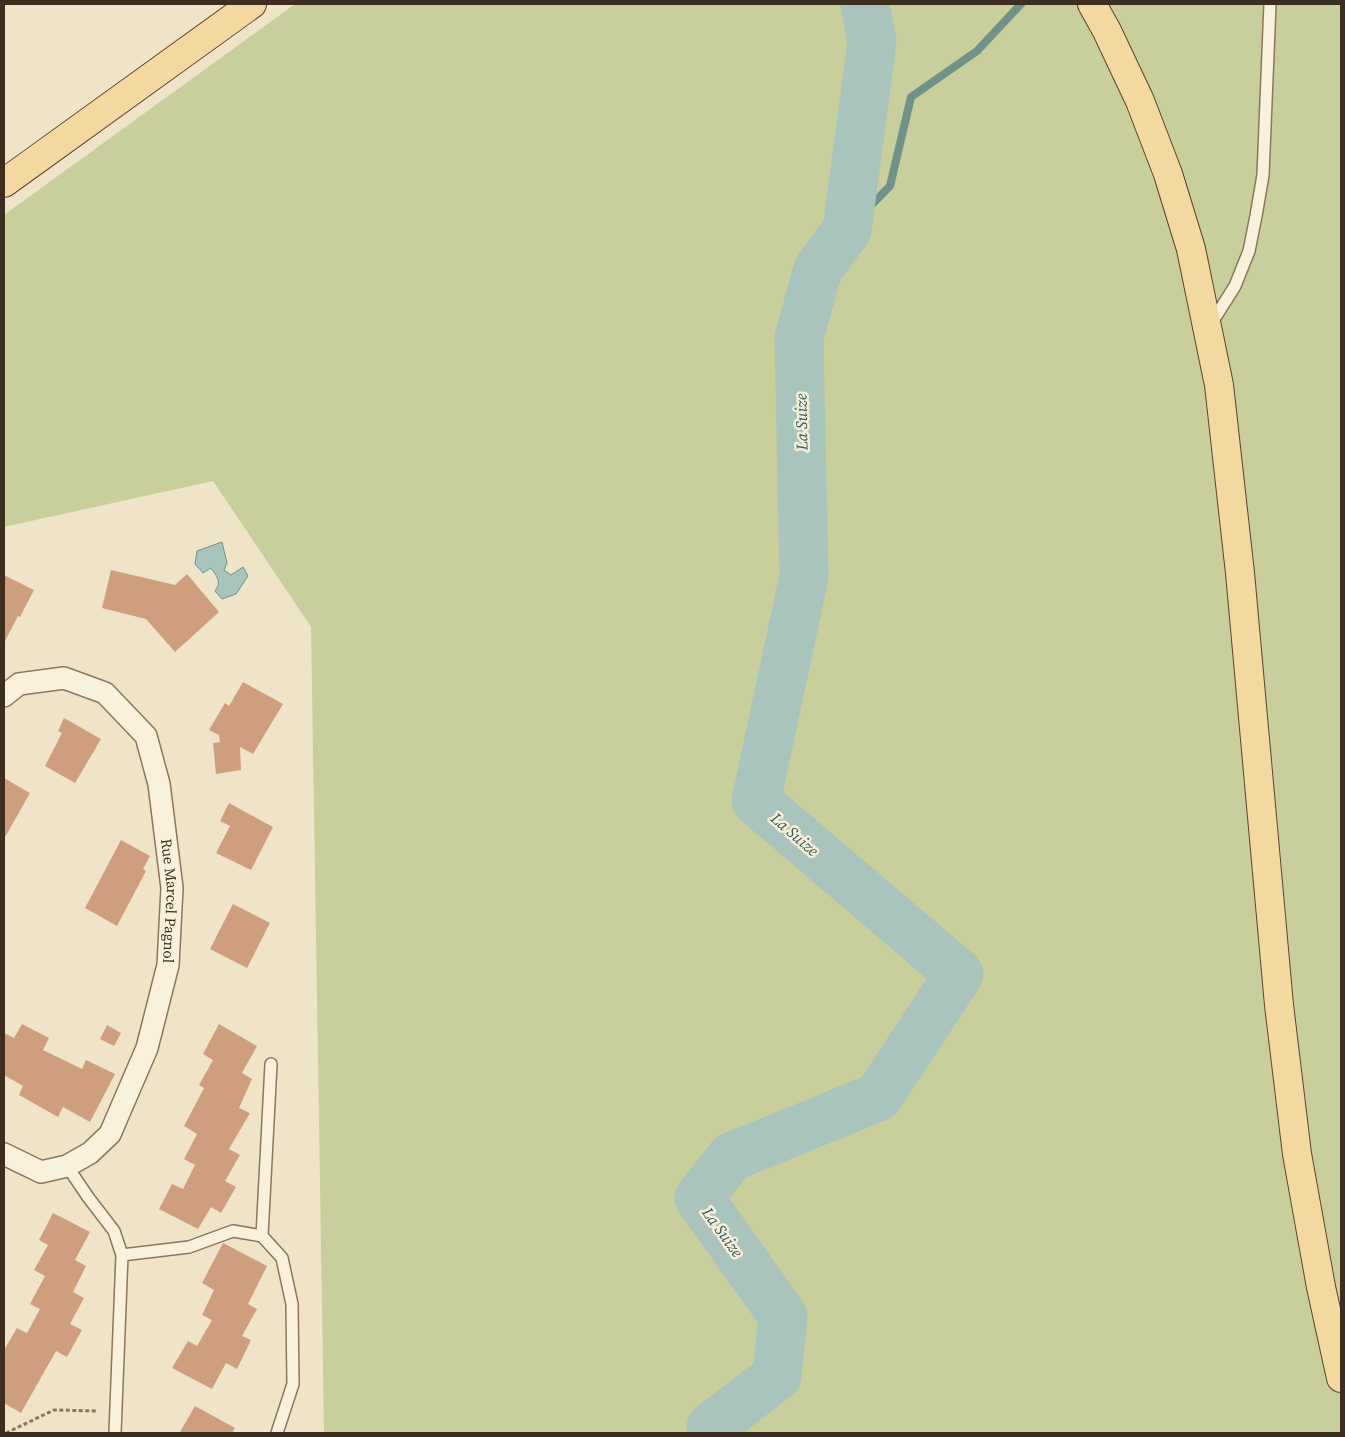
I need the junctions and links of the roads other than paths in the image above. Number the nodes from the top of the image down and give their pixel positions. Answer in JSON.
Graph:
{"nodes":[{"id":1,"x":252,"y":4,"type":"edge"},
{"id":2,"x":1092,"y":4,"type":"edge"},
{"id":3,"x":1270,"y":4,"type":"edge"},
{"id":4,"x":43,"y":155,"type":"junction"},
{"id":5,"x":4,"y":171,"type":"edge"},
{"id":6,"x":4,"y":184,"type":"edge"},
{"id":7,"x":1207,"y":330,"type":"junction"},
{"id":8,"x":4,"y":696,"type":"edge"},
{"id":9,"x":271,"y":1064,"type":"dead end"},
{"id":10,"x":4,"y":1154,"type":"edge"},
{"id":11,"x":67,"y":1166,"type":"junction"},
{"id":12,"x":262,"y":1236,"type":"junction"},
{"id":13,"x":122,"y":1255,"type":"junction"},
{"id":14,"x":1341,"y":1378,"type":"edge"},
{"id":15,"x":115,"y":1433,"type":"edge"},
{"id":16,"x":277,"y":1433,"type":"edge"}],
"edges":[{"from":1,"to":4,"type":"main road"},
{"from":2,"to":7,"type":"main road"},
{"from":3,"to":7,"type":"lane"},
{"from":4,"to":5,"type":"main road"},
{"from":4,"to":6,"type":"main road"},
{"from":7,"to":14,"type":"main road"},
{"from":8,"to":11,"type":"street","name":"Rue Marcel Pagnol"},
{"from":9,"to":12,"type":"lane"},
{"from":10,"to":11,"type":"street","name":"Rue Marcel Pagnol"},
{"from":11,"to":13,"type":"lane"},
{"from":12,"to":13,"type":"lane"},
{"from":12,"to":16,"type":"lane"},
{"from":13,"to":15,"type":"lane"}]}
